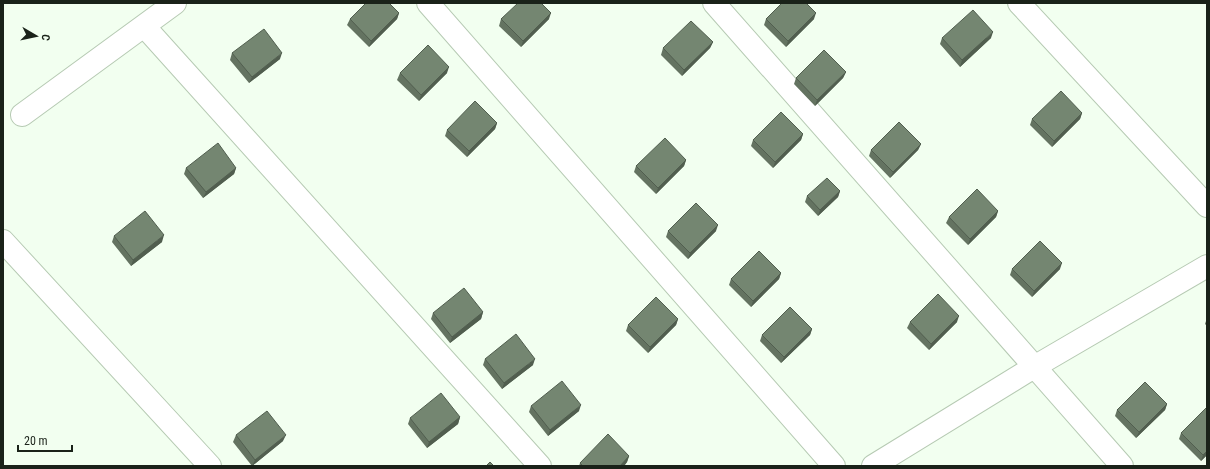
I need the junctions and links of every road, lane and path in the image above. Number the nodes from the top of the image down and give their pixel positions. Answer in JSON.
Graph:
{"nodes":[{"id":1,"x":175,"y":3,"type":"edge"},
{"id":2,"x":428,"y":3,"type":"edge"},
{"id":3,"x":714,"y":3,"type":"edge"},
{"id":4,"x":1019,"y":3,"type":"edge"},
{"id":5,"x":144,"y":26,"type":"junction"},
{"id":6,"x":22,"y":115,"type":"dead end"},
{"id":7,"x":1207,"y":206,"type":"edge"},
{"id":8,"x":3,"y":241,"type":"edge"},
{"id":9,"x":1207,"y":266,"type":"edge"},
{"id":10,"x":1034,"y":367,"type":"junction"},
{"id":11,"x":210,"y":466,"type":"edge"},
{"id":12,"x":540,"y":466,"type":"edge"},
{"id":13,"x":834,"y":466,"type":"edge"},
{"id":14,"x":873,"y":466,"type":"edge"},
{"id":15,"x":1122,"y":466,"type":"edge"}],
"edges":[{"from":1,"to":5,"type":"street"},
{"from":2,"to":13,"type":"street"},
{"from":3,"to":10,"type":"street"},
{"from":4,"to":7,"type":"street"},
{"from":5,"to":6,"type":"street"},
{"from":5,"to":12,"type":"street"},
{"from":8,"to":11,"type":"street"},
{"from":9,"to":10,"type":"street"},
{"from":10,"to":14,"type":"street"},
{"from":10,"to":15,"type":"street"}]}
